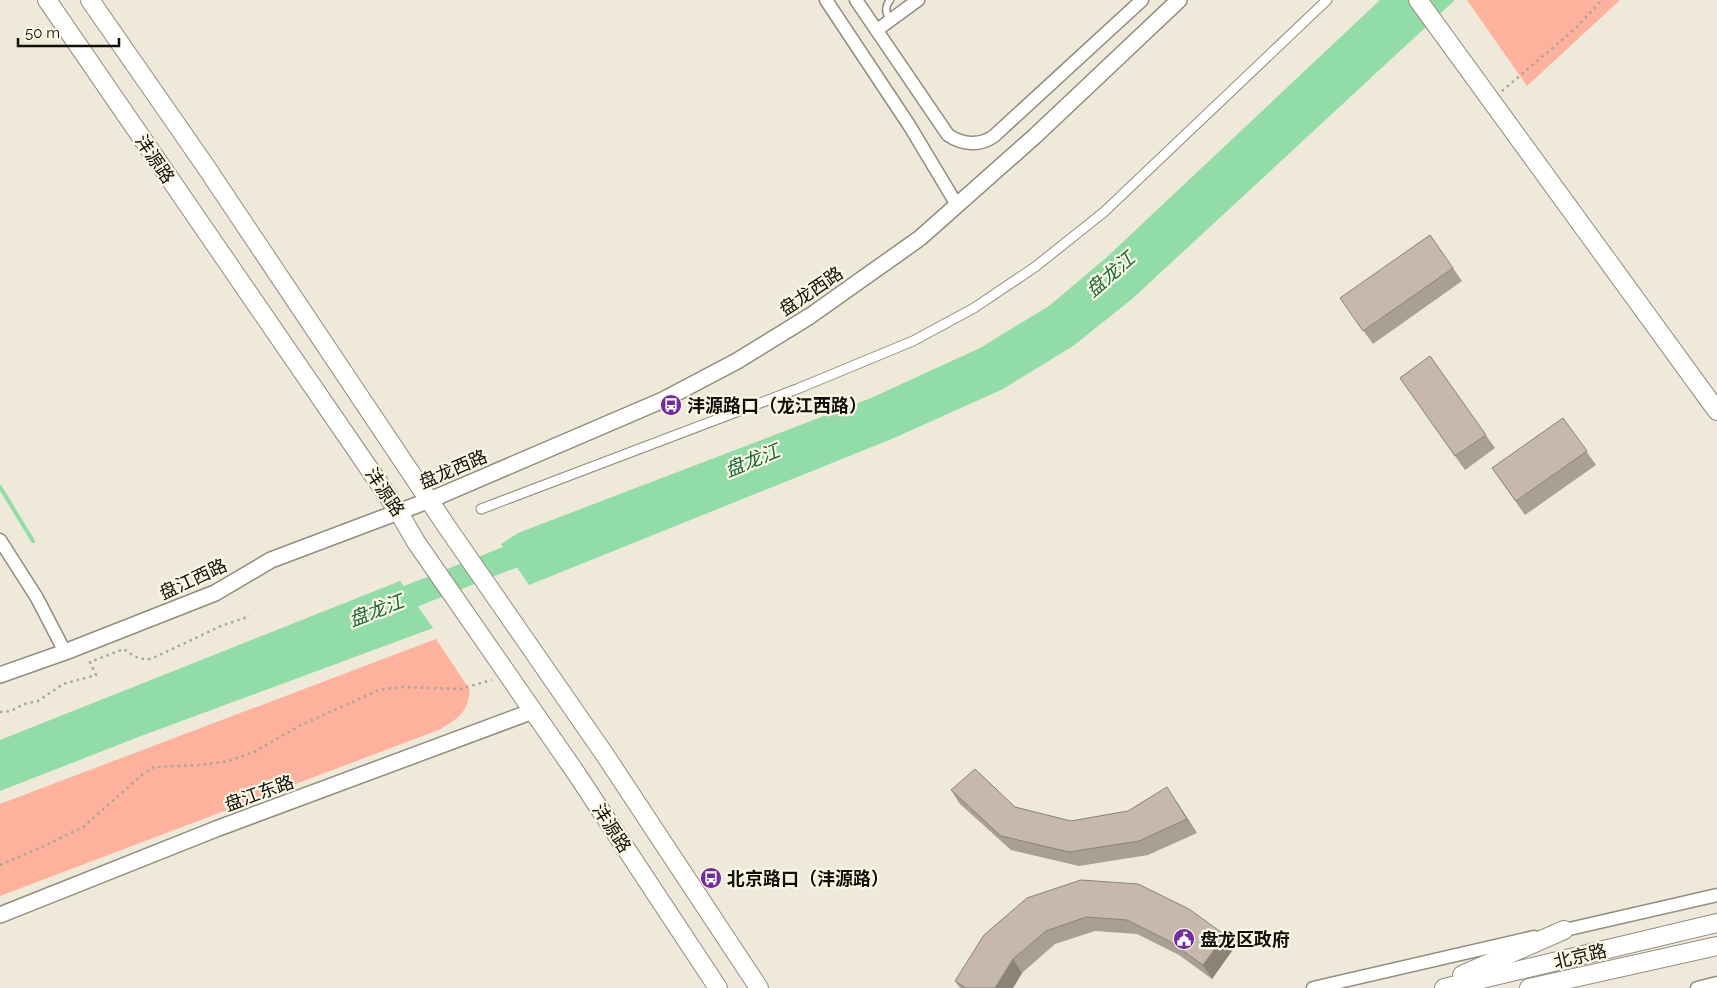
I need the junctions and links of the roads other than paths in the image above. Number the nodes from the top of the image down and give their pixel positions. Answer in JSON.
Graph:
{"nodes":[{"id":1,"x":47,"y":0,"type":"edge"},
{"id":2,"x":90,"y":0,"type":"edge"},
{"id":3,"x":826,"y":0,"type":"edge"},
{"id":4,"x":856,"y":0,"type":"edge"},
{"id":5,"x":890,"y":0,"type":"edge"},
{"id":6,"x":918,"y":0,"type":"edge"},
{"id":7,"x":1142,"y":0,"type":"edge"},
{"id":8,"x":1179,"y":0,"type":"edge"},
{"id":9,"x":1327,"y":0,"type":"edge"},
{"id":10,"x":1418,"y":0,"type":"edge"},
{"id":11,"x":890,"y":21,"type":"junction"},
{"id":12,"x":876,"y":30,"type":"junction"},
{"id":13,"x":957,"y":205,"type":"junction"},
{"id":14,"x":1717,"y":411,"type":"edge"},
{"id":15,"x":430,"y":500,"type":"junction"},
{"id":16,"x":481,"y":508,"type":"dead end"},
{"id":17,"x":398,"y":511,"type":"junction"},
{"id":18,"x":0,"y":540,"type":"edge"},
{"id":19,"x":65,"y":652,"type":"junction"},
{"id":20,"x":0,"y":675,"type":"edge"},
{"id":21,"x":533,"y":711,"type":"junction"},
{"id":22,"x":1717,"y":895,"type":"edge"},
{"id":23,"x":0,"y":915,"type":"edge"},
{"id":24,"x":1717,"y":923,"type":"edge"},
{"id":25,"x":1564,"y":930,"type":"junction"},
{"id":26,"x":1717,"y":946,"type":"edge"},
{"id":27,"x":1717,"y":983,"type":"edge"},
{"id":28,"x":718,"y":988,"type":"edge"},
{"id":29,"x":759,"y":988,"type":"edge"},
{"id":30,"x":1313,"y":988,"type":"edge"},
{"id":31,"x":1434,"y":988,"type":"edge"},
{"id":32,"x":1444,"y":988,"type":"edge"},
{"id":33,"x":1529,"y":988,"type":"edge"},
{"id":34,"x":1697,"y":988,"type":"edge"}],
"edges":[{"from":1,"to":17,"type":"main road","name":"沣源路"},
{"from":2,"to":15,"type":"main road","name":"沣源路"},
{"from":3,"to":13,"type":"street"},
{"from":4,"to":12,"type":"street"},
{"from":5,"to":11,"type":"lane"},
{"from":6,"to":11,"type":"street"},
{"from":7,"to":12,"type":"street"},
{"from":8,"to":13,"type":"street","name":"盘龙西路"},
{"from":9,"to":16,"type":"street"},
{"from":10,"to":14,"type":"main road"},
{"from":11,"to":12,"type":"street"},
{"from":13,"to":15,"type":"street","name":"盘龙西路"},
{"from":15,"to":17,"type":"street","name":"盘龙西路"},
{"from":15,"to":29,"type":"main road","name":"沣源路"},
{"from":17,"to":19,"type":"street","name":"盘江西路"},
{"from":17,"to":21,"type":"main road","name":"沣源路"},
{"from":18,"to":19,"type":"street"},
{"from":19,"to":20,"type":"street","name":"盘江西路"},
{"from":21,"to":23,"type":"street","name":"盘江东路"},
{"from":21,"to":28,"type":"main road","name":"沣源路"},
{"from":22,"to":25,"type":"street"},
{"from":24,"to":32,"type":"main road","name":"北京路"},
{"from":25,"to":30,"type":"street"},
{"from":25,"to":31,"type":"main road"},
{"from":26,"to":33,"type":"main road","name":"北京路"},
{"from":27,"to":34,"type":"street"}]}
